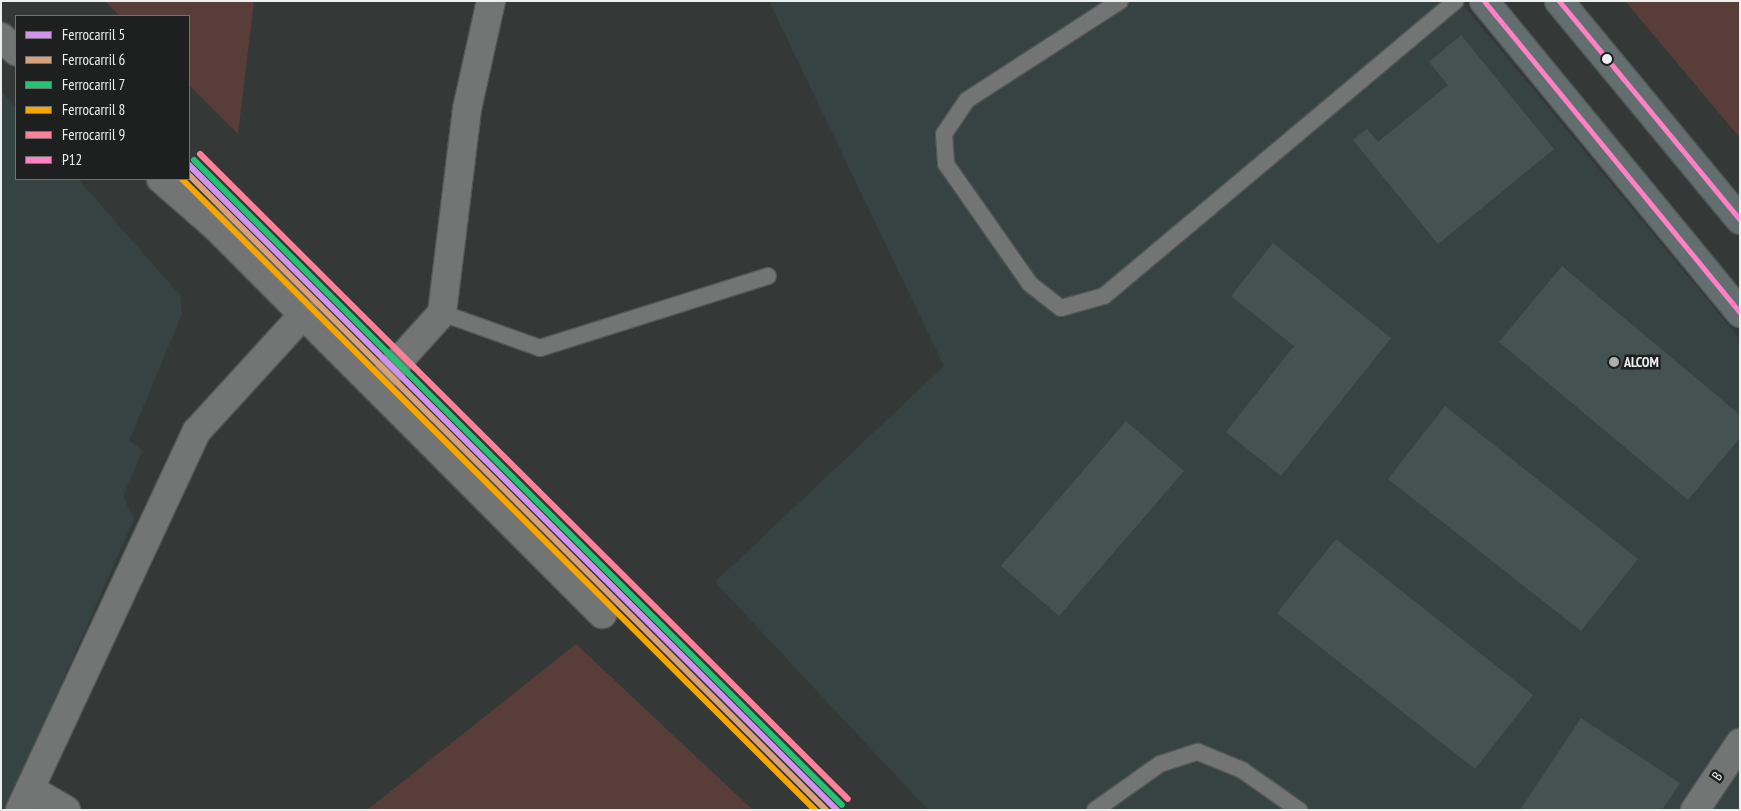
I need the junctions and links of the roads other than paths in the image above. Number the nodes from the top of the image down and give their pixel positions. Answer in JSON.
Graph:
{"nodes":[{"id":1,"x":491,"y":1,"type":"edge"},
{"id":2,"x":1120,"y":1,"type":"edge"},
{"id":3,"x":1456,"y":1,"type":"edge"},
{"id":4,"x":1484,"y":1,"type":"edge"},
{"id":5,"x":1559,"y":1,"type":"edge"},
{"id":6,"x":1,"y":37,"type":"edge"},
{"id":7,"x":15,"y":50,"type":"edge"},
{"id":8,"x":162,"y":180,"type":"edge"},
{"id":9,"x":1740,"y":220,"type":"edge"},
{"id":10,"x":768,"y":276,"type":"dead end"},
{"id":11,"x":442,"y":313,"type":"junction"},
{"id":12,"x":1740,"y":313,"type":"edge"},
{"id":13,"x":304,"y":314,"type":"junction"},
{"id":14,"x":376,"y":386,"type":"junction"},
{"id":15,"x":602,"y":614,"type":"dead end"},
{"id":16,"x":1740,"y":743,"type":"edge"},
{"id":17,"x":25,"y":799,"type":"edge"},
{"id":18,"x":66,"y":810,"type":"edge"},
{"id":19,"x":1094,"y":810,"type":"edge"},
{"id":20,"x":1298,"y":810,"type":"edge"},
{"id":21,"x":1695,"y":810,"type":"edge"}],
"edges":[{"from":1,"to":11,"type":"street"},
{"from":2,"to":3,"type":"lane"},
{"from":4,"to":12,"type":"highway"},
{"from":5,"to":9,"type":"highway"},
{"from":6,"to":7,"type":"street"},
{"from":8,"to":13,"type":"street"},
{"from":10,"to":11,"type":"lane"},
{"from":11,"to":14,"type":"street"},
{"from":13,"to":14,"type":"street"},
{"from":13,"to":17,"type":"street"},
{"from":14,"to":15,"type":"street"},
{"from":16,"to":21,"type":"street","name":"B"},
{"from":17,"to":18,"type":"street"},
{"from":19,"to":20,"type":"lane"}]}
